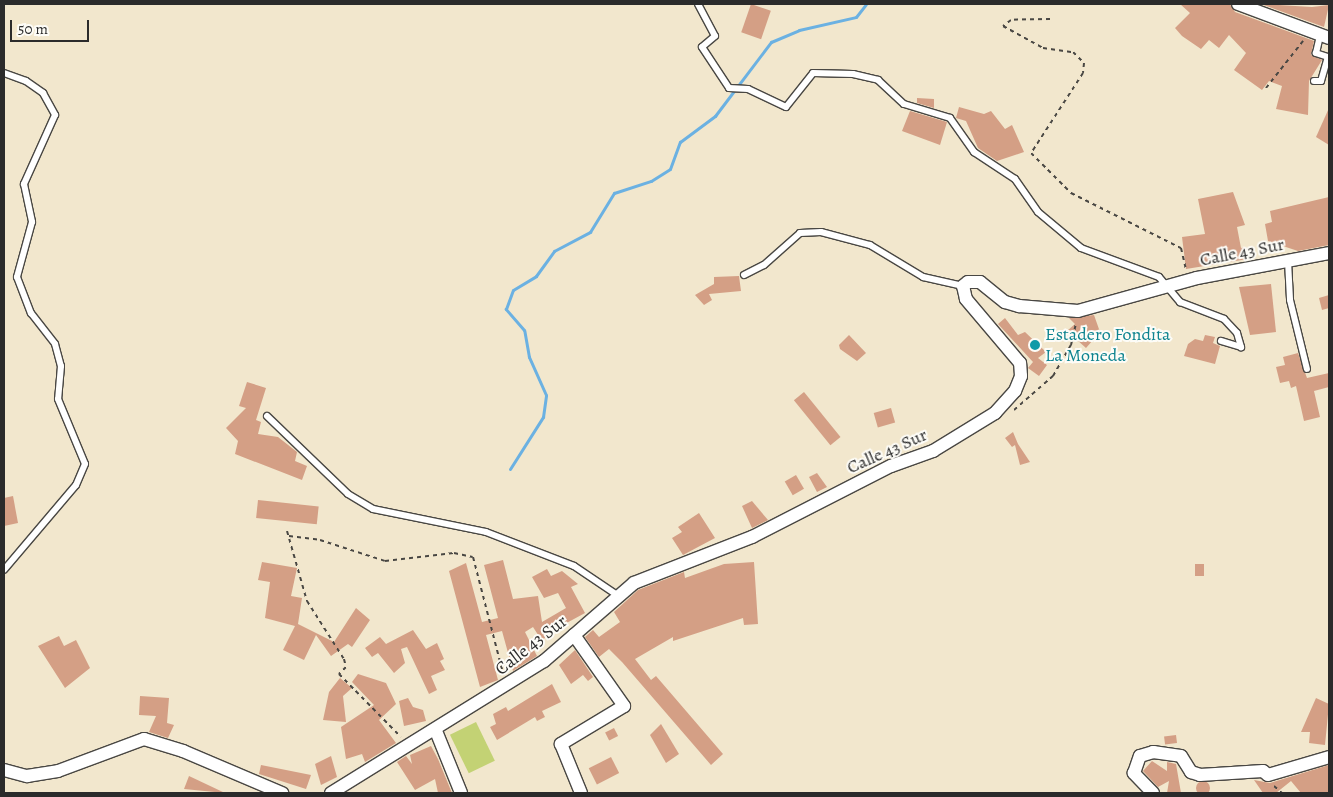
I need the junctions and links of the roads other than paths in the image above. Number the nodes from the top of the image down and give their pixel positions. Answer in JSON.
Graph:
{"nodes":[{"id":1,"x":698,"y":4,"type":"edge"},
{"id":2,"x":1238,"y":4,"type":"edge"},
{"id":3,"x":1326,"y":35,"type":"edge"},
{"id":4,"x":4,"y":74,"type":"edge"},
{"id":5,"x":1314,"y":81,"type":"dead end"},
{"id":6,"x":1329,"y":253,"type":"edge"},
{"id":7,"x":1288,"y":261,"type":"junction"},
{"id":8,"x":744,"y":275,"type":"dead end"},
{"id":9,"x":963,"y":286,"type":"junction"},
{"id":10,"x":1167,"y":288,"type":"junction"},
{"id":11,"x":1221,"y":341,"type":"dead end"},
{"id":12,"x":1307,"y":369,"type":"dead end"},
{"id":13,"x":268,"y":416,"type":"dead end"},
{"id":14,"x":4,"y":570,"type":"edge"},
{"id":15,"x":616,"y":595,"type":"junction"},
{"id":16,"x":574,"y":635,"type":"junction"},
{"id":17,"x":436,"y":731,"type":"junction"},
{"id":18,"x":1329,"y":757,"type":"edge"},
{"id":19,"x":4,"y":770,"type":"edge"},
{"id":20,"x":282,"y":793,"type":"edge"},
{"id":21,"x":331,"y":793,"type":"edge"},
{"id":22,"x":461,"y":793,"type":"edge"},
{"id":23,"x":581,"y":793,"type":"edge"},
{"id":24,"x":1153,"y":793,"type":"edge"}],
"edges":[{"from":1,"to":10,"type":"lane"},
{"from":2,"to":3,"type":"street"},
{"from":3,"to":5,"type":"lane"},
{"from":4,"to":14,"type":"lane"},
{"from":6,"to":7,"type":"street","name":"Calle 43 Sur"},
{"from":7,"to":10,"type":"street","name":"Calle 43 Sur"},
{"from":7,"to":12,"type":"lane"},
{"from":8,"to":9,"type":"lane"},
{"from":9,"to":10,"type":"street","name":"Calle 43 Sur"},
{"from":9,"to":15,"type":"street","name":"Calle 43 Sur"},
{"from":10,"to":11,"type":"lane"},
{"from":13,"to":15,"type":"lane"},
{"from":15,"to":16,"type":"street","name":"Calle 43 Sur"},
{"from":16,"to":17,"type":"street","name":"Calle 43 Sur"},
{"from":16,"to":23,"type":"street"},
{"from":17,"to":21,"type":"street","name":"Calle 43 Sur"},
{"from":17,"to":22,"type":"street"},
{"from":18,"to":24,"type":"street"},
{"from":19,"to":20,"type":"street"}]}
